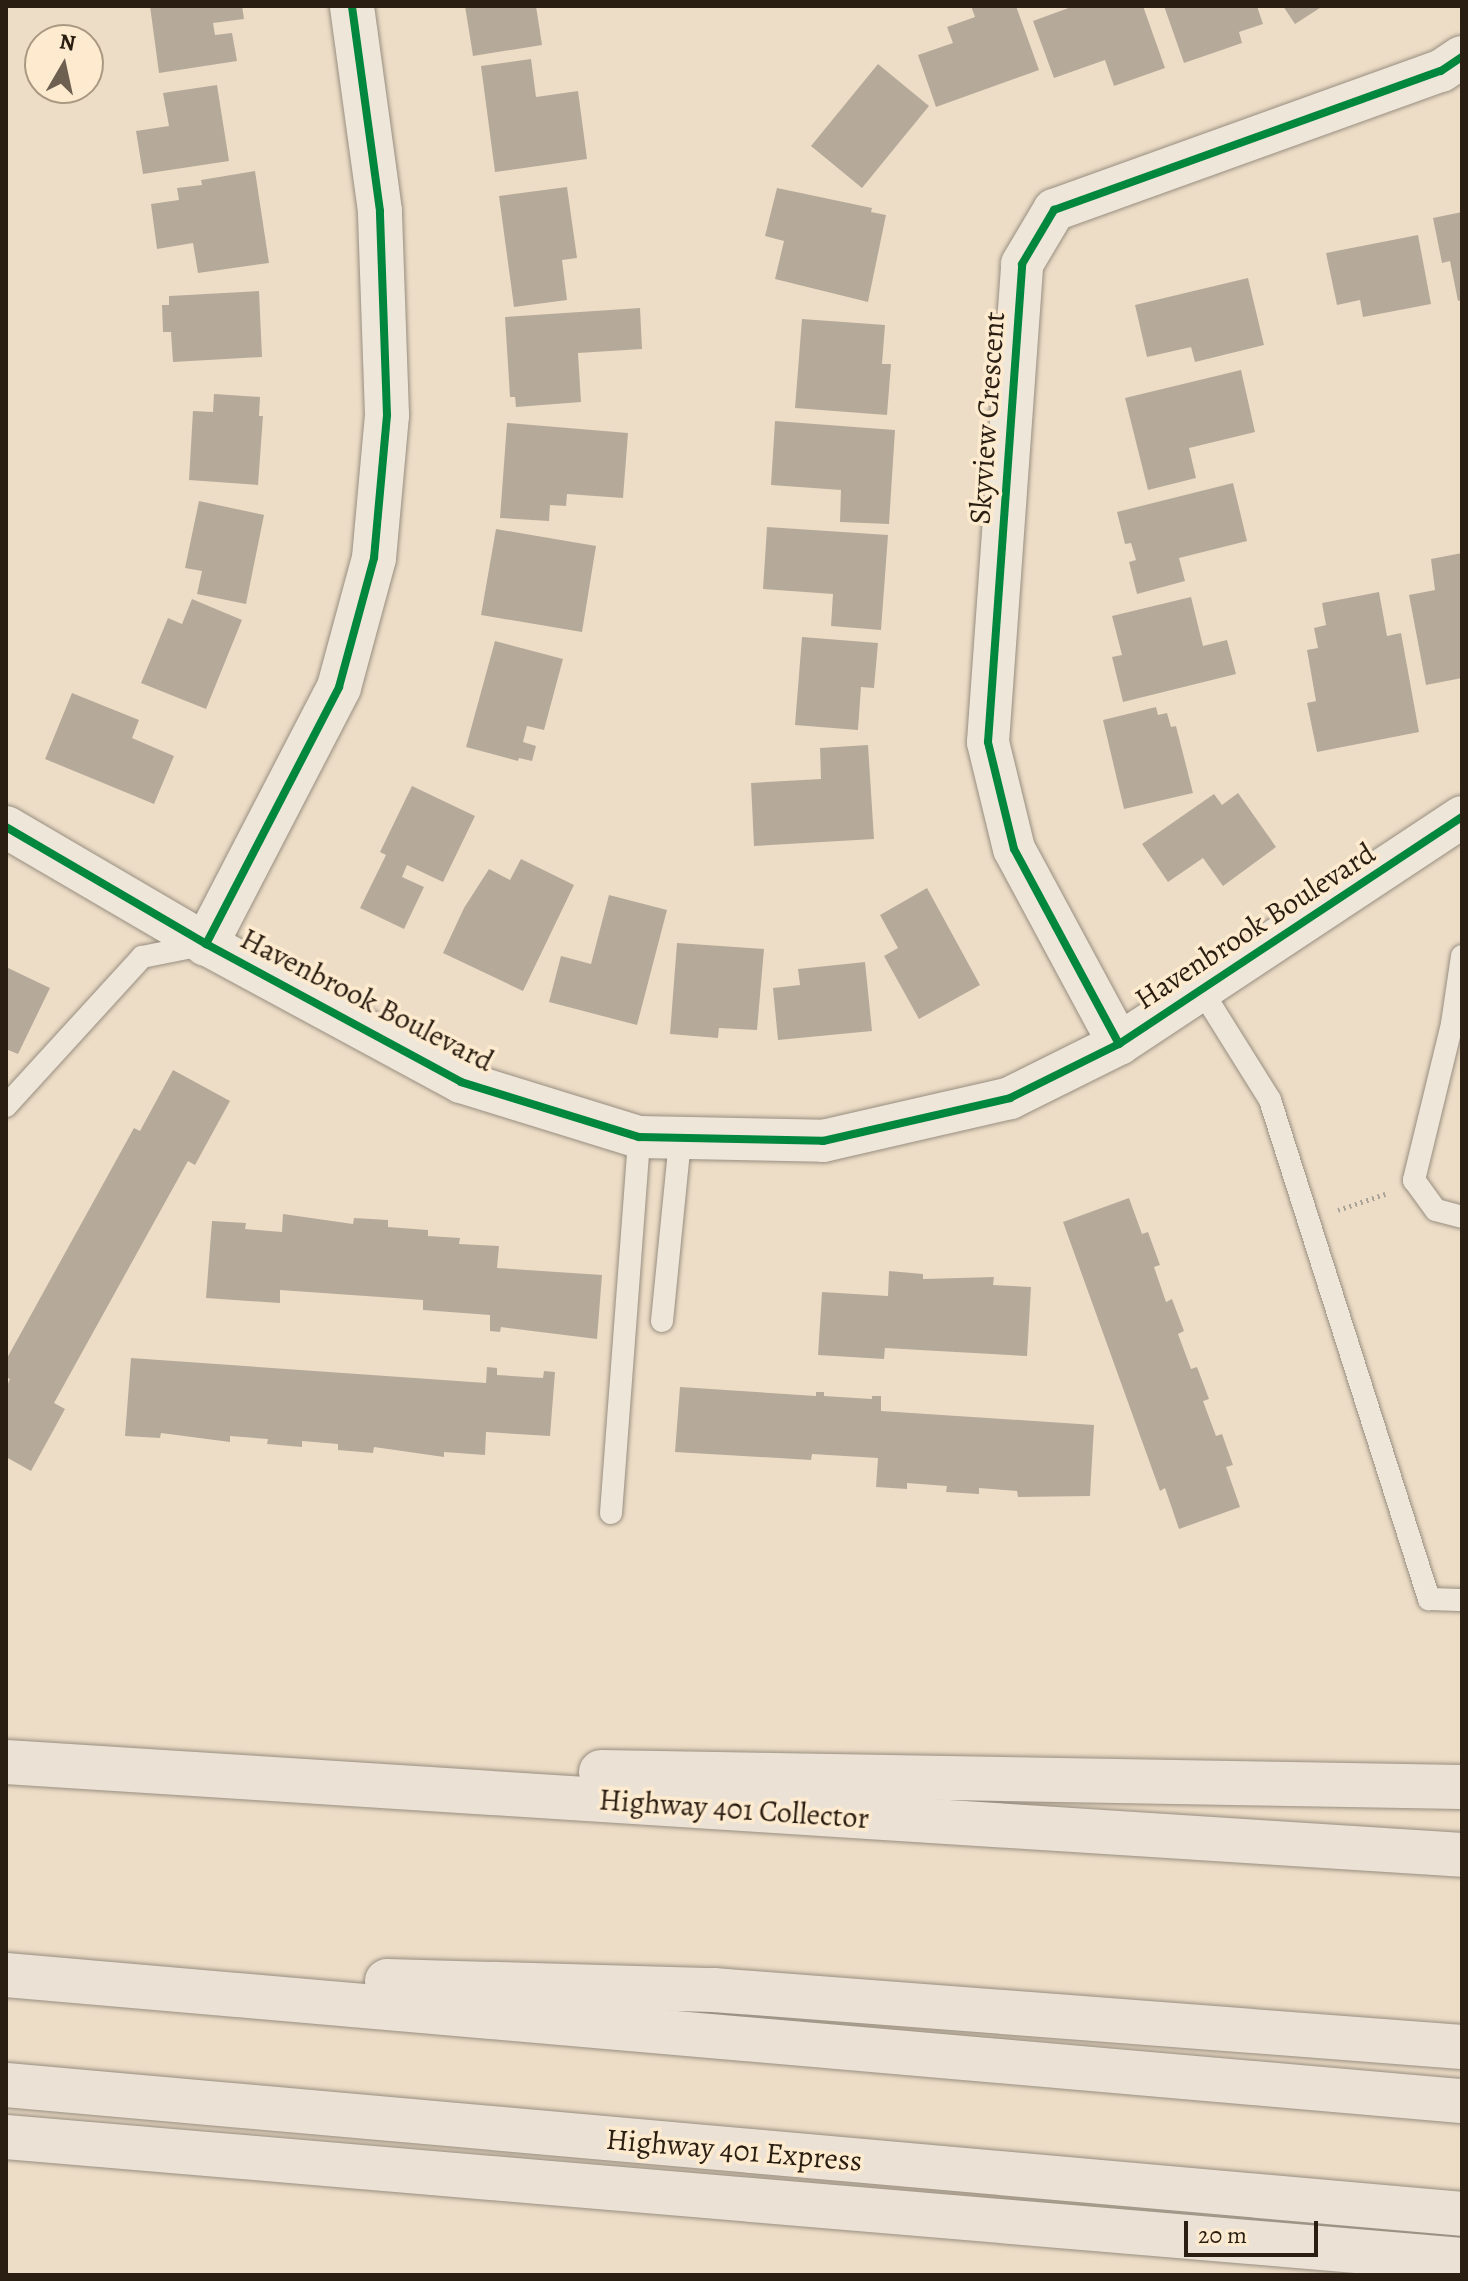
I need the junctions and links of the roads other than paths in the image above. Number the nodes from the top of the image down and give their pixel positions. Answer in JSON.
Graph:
{"nodes":[{"id":1,"x":352,"y":6,"type":"edge"},
{"id":2,"x":1462,"y":57,"type":"edge"},
{"id":3,"x":1462,"y":817,"type":"edge"},
{"id":4,"x":6,"y":827,"type":"edge"},
{"id":5,"x":206,"y":944,"type":"junction"},
{"id":6,"x":1462,"y":956,"type":"edge"},
{"id":7,"x":1202,"y":991,"type":"junction"},
{"id":8,"x":1452,"y":1024,"type":"junction"},
{"id":9,"x":1119,"y":1044,"type":"junction"},
{"id":10,"x":1462,"y":1047,"type":"edge"},
{"id":11,"x":6,"y":1106,"type":"edge"},
{"id":12,"x":639,"y":1137,"type":"junction"},
{"id":13,"x":680,"y":1140,"type":"junction"},
{"id":14,"x":1462,"y":1217,"type":"edge"},
{"id":15,"x":662,"y":1321,"type":"dead end"},
{"id":16,"x":611,"y":1513,"type":"dead end"},
{"id":17,"x":1462,"y":1600,"type":"edge"},
{"id":18,"x":6,"y":1761,"type":"edge"},
{"id":19,"x":1462,"y":1787,"type":"edge"},
{"id":20,"x":1462,"y":1855,"type":"edge"},
{"id":21,"x":6,"y":1973,"type":"edge"},
{"id":22,"x":1462,"y":2047,"type":"edge"},
{"id":23,"x":6,"y":2085,"type":"edge"},
{"id":24,"x":1462,"y":2101,"type":"edge"},
{"id":25,"x":6,"y":2137,"type":"edge"},
{"id":26,"x":1462,"y":2214,"type":"edge"},
{"id":27,"x":1462,"y":2260,"type":"edge"}],
"edges":[{"from":1,"to":5,"type":"street"},
{"from":2,"to":9,"type":"street","name":"Skyview Crescent"},
{"from":3,"to":7,"type":"street","name":"Havenbrook Boulevard"},
{"from":4,"to":5,"type":"street","name":"Havenbrook Boulevard"},
{"from":5,"to":11,"type":"lane"},
{"from":5,"to":12,"type":"street","name":"Havenbrook Boulevard"},
{"from":6,"to":8,"type":"lane"},
{"from":7,"to":9,"type":"street","name":"Havenbrook Boulevard"},
{"from":7,"to":17,"type":"lane"},
{"from":8,"to":10,"type":"lane"},
{"from":8,"to":14,"type":"lane"},
{"from":9,"to":13,"type":"street","name":"Havenbrook Boulevard"},
{"from":12,"to":13,"type":"street","name":"Havenbrook Boulevard"},
{"from":12,"to":16,"type":"lane"},
{"from":13,"to":15,"type":"lane"},
{"from":18,"to":19,"type":"highway"},
{"from":18,"to":20,"type":"highway","name":"Highway 401 Collector"},
{"from":21,"to":22,"type":"highway"},
{"from":21,"to":24,"type":"highway"},
{"from":23,"to":26,"type":"highway","name":"Highway 401 Express"},
{"from":25,"to":27,"type":"highway"}]}
